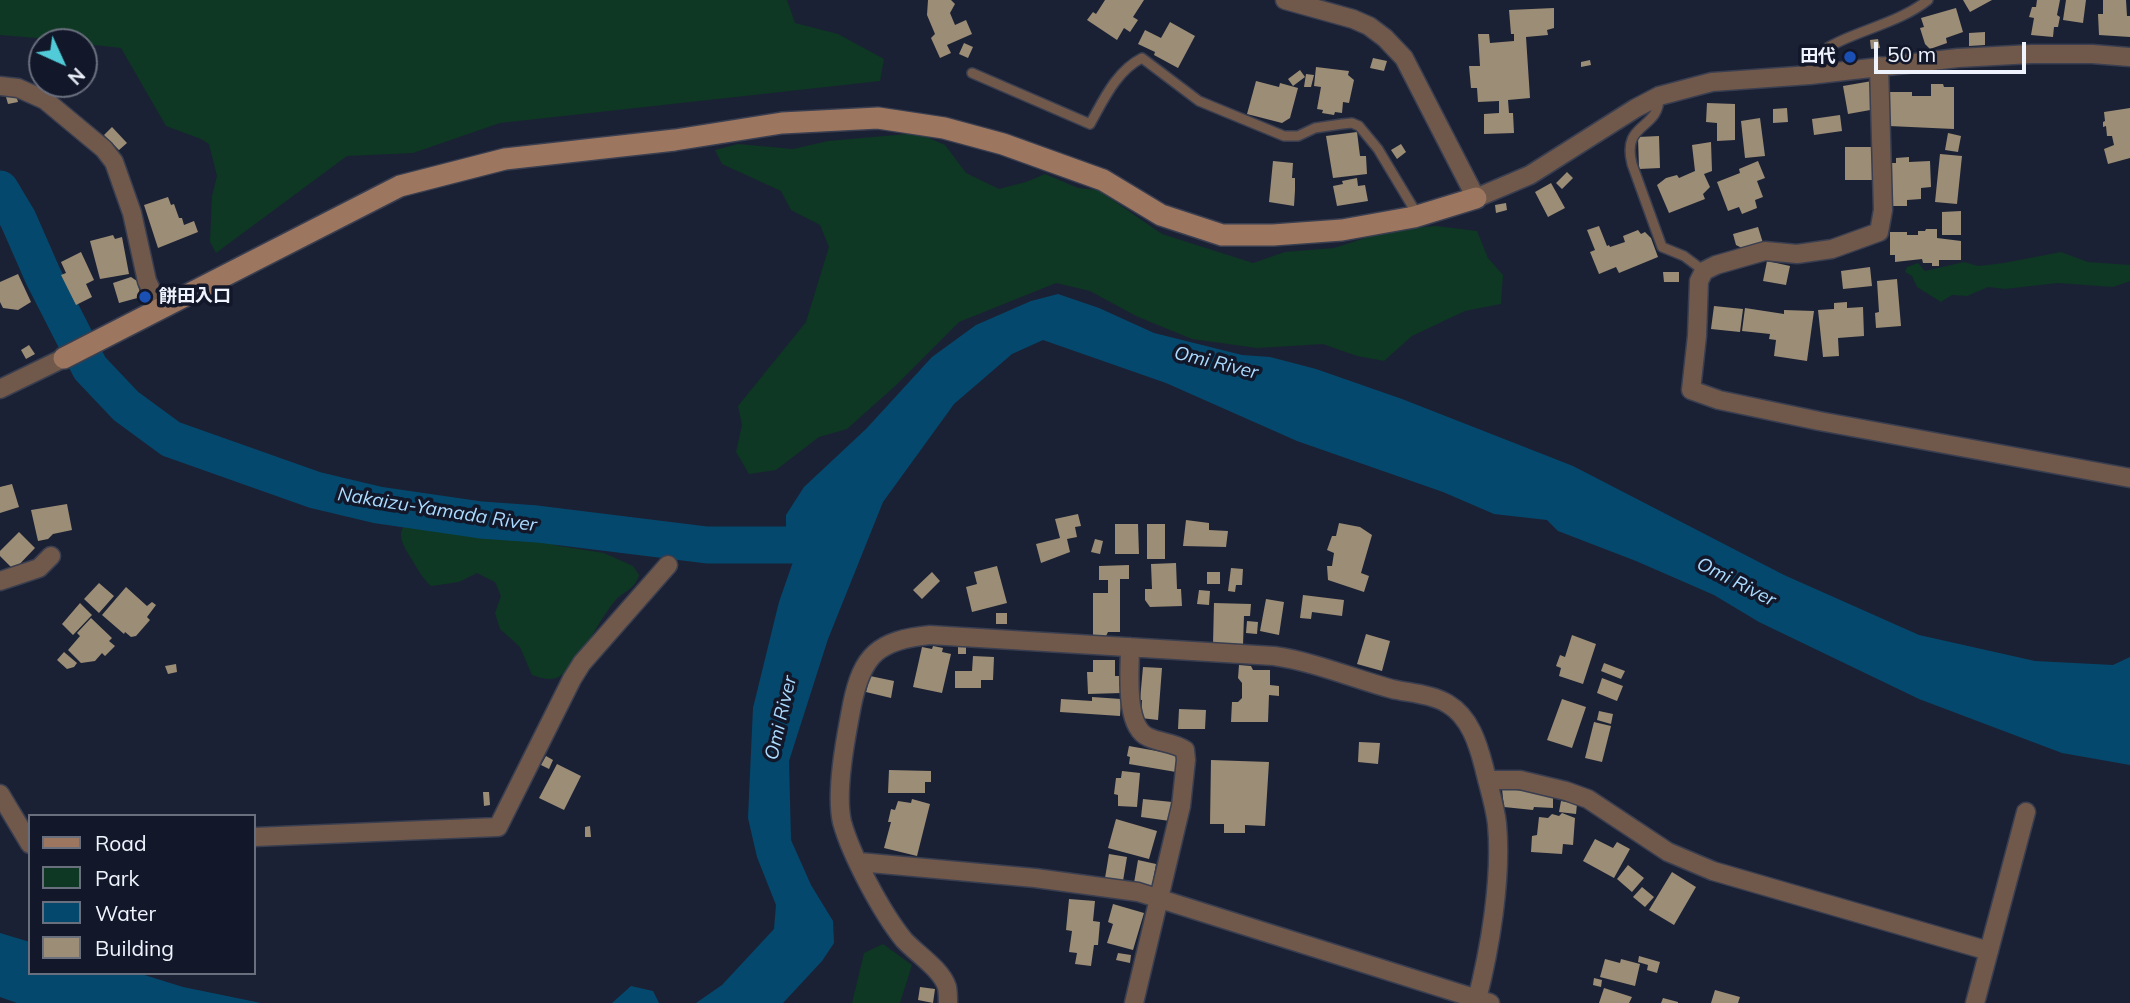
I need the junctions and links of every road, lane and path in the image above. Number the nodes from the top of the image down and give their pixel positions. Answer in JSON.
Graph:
{"nodes":[{"id":1,"x":1285,"y":0,"type":"edge"},
{"id":2,"x":1928,"y":0,"type":"edge"},
{"id":3,"x":2130,"y":57,"type":"edge"},
{"id":4,"x":1880,"y":66,"type":"junction"},
{"id":5,"x":972,"y":73,"type":"dead end"},
{"id":6,"x":1810,"y":75,"type":"junction"},
{"id":7,"x":0,"y":86,"type":"edge"},
{"id":8,"x":1660,"y":96,"type":"junction"},
{"id":9,"x":1476,"y":198,"type":"junction"},
{"id":10,"x":1417,"y":216,"type":"junction"},
{"id":11,"x":1704,"y":271,"type":"junction"},
{"id":12,"x":160,"y":309,"type":"junction"},
{"id":13,"x":64,"y":358,"type":"joint"},
{"id":14,"x":0,"y":389,"type":"edge"},
{"id":15,"x":2130,"y":478,"type":"edge"},
{"id":16,"x":51,"y":555,"type":"dead end"},
{"id":17,"x":668,"y":565,"type":"dead end"},
{"id":18,"x":0,"y":581,"type":"edge"},
{"id":19,"x":1130,"y":647,"type":"junction"},
{"id":20,"x":1487,"y":780,"type":"junction"},
{"id":21,"x":0,"y":794,"type":"edge"},
{"id":22,"x":2026,"y":812,"type":"dead end"},
{"id":23,"x":256,"y":837,"type":"edge"},
{"id":24,"x":28,"y":841,"type":"edge"},
{"id":25,"x":859,"y":862,"type":"junction"},
{"id":26,"x":1159,"y":898,"type":"junction"},
{"id":27,"x":1989,"y":951,"type":"junction"},
{"id":28,"x":1481,"y":1002,"type":"edge"},
{"id":29,"x":948,"y":1003,"type":"edge"},
{"id":30,"x":1134,"y":1003,"type":"edge"},
{"id":31,"x":1975,"y":1003,"type":"edge"}],
"edges":[{"from":1,"to":9,"type":"street"},
{"from":2,"to":6,"type":"lane"},
{"from":3,"to":4,"type":"street"},
{"from":4,"to":6,"type":"street"},
{"from":4,"to":11,"type":"street"},
{"from":5,"to":10,"type":"lane"},
{"from":6,"to":8,"type":"street"},
{"from":7,"to":12,"type":"street"},
{"from":8,"to":9,"type":"street"},
{"from":8,"to":11,"type":"lane"},
{"from":9,"to":10,"type":"street"},
{"from":10,"to":12,"type":"street"},
{"from":11,"to":15,"type":"street"},
{"from":12,"to":13,"type":"street"},
{"from":13,"to":14,"type":"street"},
{"from":16,"to":18,"type":"street"},
{"from":17,"to":23,"type":"street"},
{"from":19,"to":20,"type":"street"},
{"from":19,"to":25,"type":"street"},
{"from":19,"to":26,"type":"street"},
{"from":20,"to":27,"type":"street"},
{"from":20,"to":28,"type":"street"},
{"from":21,"to":24,"type":"street"},
{"from":22,"to":27,"type":"street"},
{"from":25,"to":26,"type":"street"},
{"from":25,"to":29,"type":"street"},
{"from":26,"to":28,"type":"street"},
{"from":26,"to":30,"type":"street"},
{"from":27,"to":31,"type":"street"}]}
